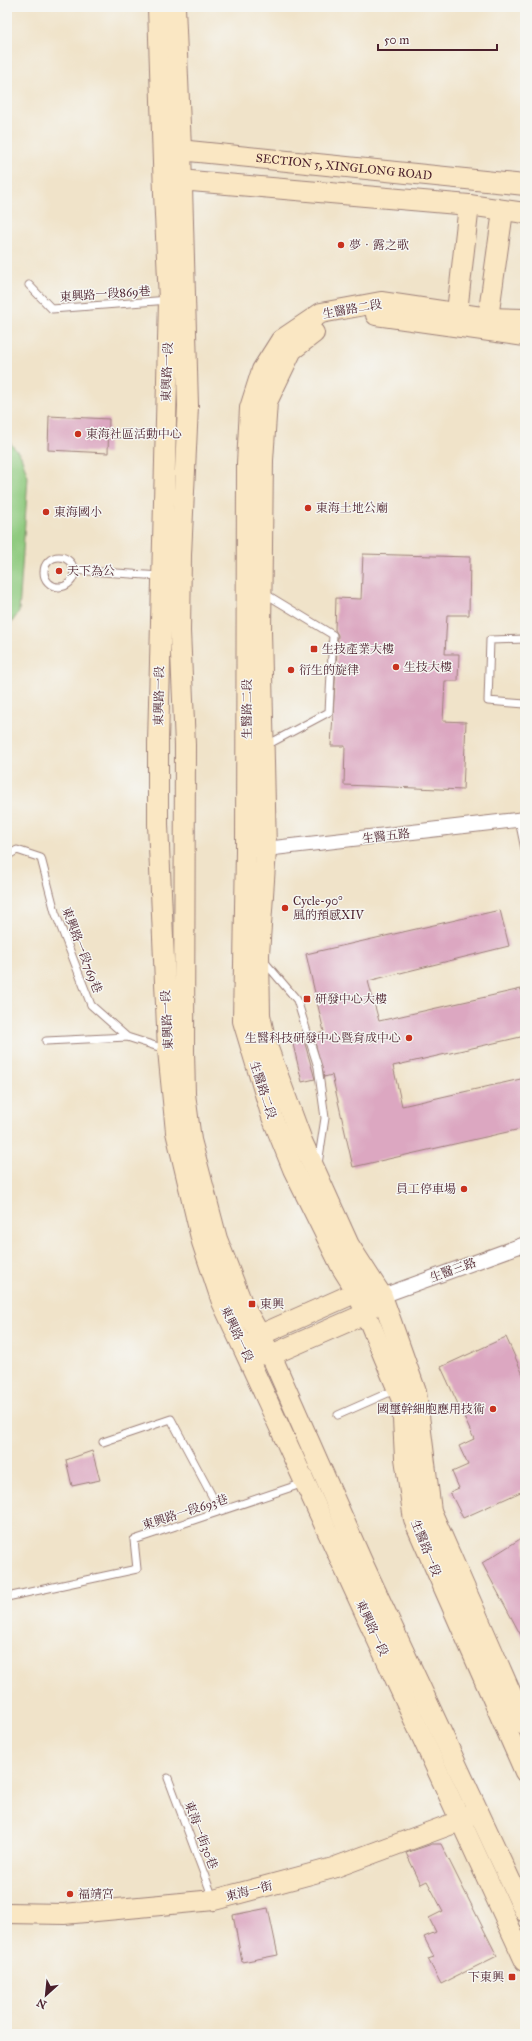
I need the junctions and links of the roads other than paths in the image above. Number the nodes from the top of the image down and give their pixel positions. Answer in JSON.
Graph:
{"nodes":[{"id":1,"x":158,"y":7,"type":"edge"},
{"id":2,"x":175,"y":7,"type":"edge"},
{"id":3,"x":172,"y":149,"type":"junction"},
{"id":4,"x":173,"y":179,"type":"junction"},
{"id":5,"x":525,"y":185,"type":"edge"},
{"id":6,"x":469,"y":205,"type":"junction"},
{"id":7,"x":503,"y":210,"type":"junction"},
{"id":8,"x":525,"y":213,"type":"edge"},
{"id":9,"x":29,"y":285,"type":"dead end"},
{"id":10,"x":169,"y":300,"type":"junction"},
{"id":11,"x":458,"y":312,"type":"junction"},
{"id":12,"x":488,"y":318,"type":"junction"},
{"id":13,"x":525,"y":319,"type":"edge"},
{"id":14,"x":470,"y":329,"type":"junction"},
{"id":15,"x":525,"y":336,"type":"edge"},
{"id":16,"x":73,"y":570,"type":"junction"},
{"id":17,"x":171,"y":577,"type":"junction"},
{"id":18,"x":261,"y":591,"type":"junction"},
{"id":19,"x":525,"y":639,"type":"edge"},
{"id":20,"x":525,"y":704,"type":"edge"},
{"id":21,"x":264,"y":747,"type":"junction"},
{"id":22,"x":522,"y":820,"type":"edge"},
{"id":23,"x":525,"y":849,"type":"edge"},
{"id":24,"x":266,"y":850,"type":"junction"},
{"id":25,"x":246,"y":851,"type":"junction"},
{"id":26,"x":7,"y":856,"type":"edge"},
{"id":27,"x":258,"y":955,"type":"junction"},
{"id":28,"x":127,"y":1037,"type":"junction"},
{"id":29,"x":46,"y":1041,"type":"dead end"},
{"id":30,"x":176,"y":1050,"type":"junction"},
{"id":31,"x":316,"y":1174,"type":"junction"},
{"id":32,"x":525,"y":1244,"type":"edge"},
{"id":33,"x":357,"y":1292,"type":"junction"},
{"id":34,"x":382,"y":1296,"type":"junction"},
{"id":35,"x":365,"y":1314,"type":"junction"},
{"id":36,"x":260,"y":1335,"type":"junction"},
{"id":37,"x":247,"y":1353,"type":"junction"},
{"id":38,"x":271,"y":1355,"type":"junction"},
{"id":39,"x":397,"y":1389,"type":"junction"},
{"id":40,"x":338,"y":1415,"type":"dead end"},
{"id":41,"x":103,"y":1442,"type":"dead end"},
{"id":42,"x":306,"y":1483,"type":"junction"},
{"id":43,"x":220,"y":1511,"type":"junction"},
{"id":44,"x":7,"y":1597,"type":"edge"},
{"id":45,"x":520,"y":1722,"type":"edge"},
{"id":46,"x":525,"y":1772,"type":"edge"},
{"id":47,"x":168,"y":1778,"type":"dead end"},
{"id":48,"x":478,"y":1810,"type":"junction"},
{"id":49,"x":460,"y":1821,"type":"junction"},
{"id":50,"x":214,"y":1900,"type":"junction"},
{"id":51,"x":525,"y":1912,"type":"edge"},
{"id":52,"x":7,"y":1913,"type":"edge"},
{"id":53,"x":525,"y":1960,"type":"edge"}],
"edges":[{"from":1,"to":3,"type":"street","name":"東興路一段"},
{"from":2,"to":3,"type":"street","name":"東興路一段"},
{"from":3,"to":4,"type":"street","name":"東興路一段"},
{"from":3,"to":5,"type":"street","name":"SECTION 5, XINGLONG ROAD"},
{"from":4,"to":6,"type":"street"},
{"from":4,"to":10,"type":"street","name":"東興路一段"},
{"from":4,"to":17,"type":"street","name":"東興路一段"},
{"from":6,"to":7,"type":"street"},
{"from":6,"to":11,"type":"street"},
{"from":7,"to":8,"type":"street"},
{"from":7,"to":12,"type":"street"},
{"from":9,"to":10,"type":"lane","name":"東興路一段869巷"},
{"from":10,"to":17,"type":"street","name":"東興路一段"},
{"from":11,"to":12,"type":"street","name":"生醫路二段"},
{"from":11,"to":14,"type":"street"},
{"from":11,"to":25,"type":"street","name":"生醫路二段"},
{"from":12,"to":13,"type":"street","name":"生醫路二段"},
{"from":12,"to":14,"type":"street"},
{"from":14,"to":15,"type":"street","name":"生醫路二段"},
{"from":14,"to":18,"type":"street","name":"生醫路二段"},
{"from":16,"to":16,"type":"lane"},
{"from":16,"to":17,"type":"lane"},
{"from":17,"to":30,"type":"street","name":"東興路一段"},
{"from":17,"to":30,"type":"street","name":"東興路一段"},
{"from":18,"to":21,"type":"street","name":"生醫路二段"},
{"from":18,"to":21,"type":"lane"},
{"from":19,"to":20,"type":"lane"},
{"from":21,"to":24,"type":"street","name":"生醫路二段"},
{"from":22,"to":23,"type":"lane"},
{"from":22,"to":24,"type":"street","name":"生醫五路"},
{"from":24,"to":25,"type":"street","name":"生醫五路"},
{"from":24,"to":27,"type":"street","name":"生醫路二段"},
{"from":25,"to":33,"type":"street","name":"生醫路二段"},
{"from":26,"to":28,"type":"lane","name":"東興路一段769巷"},
{"from":27,"to":31,"type":"street","name":"生醫路二段"},
{"from":27,"to":31,"type":"lane"},
{"from":28,"to":29,"type":"lane"},
{"from":28,"to":30,"type":"lane","name":"東興路一段769巷"},
{"from":30,"to":36,"type":"street","name":"東興路一段"},
{"from":30,"to":37,"type":"street","name":"東興路一段"},
{"from":31,"to":34,"type":"street","name":"生醫路二段"},
{"from":32,"to":34,"type":"street","name":"生醫三路"},
{"from":33,"to":34,"type":"street"},
{"from":33,"to":35,"type":"street","name":"生醫路二段"},
{"from":33,"to":36,"type":"street"},
{"from":34,"to":35,"type":"street"},
{"from":34,"to":45,"type":"street","name":"生醫路一段"},
{"from":35,"to":38,"type":"street"},
{"from":35,"to":39,"type":"street","name":"生醫路一段"},
{"from":36,"to":37,"type":"street"},
{"from":36,"to":38,"type":"street","name":"東興路一段"},
{"from":37,"to":38,"type":"street"},
{"from":37,"to":42,"type":"street","name":"東興路一段"},
{"from":38,"to":48,"type":"street","name":"東興路一段"},
{"from":39,"to":40,"type":"lane"},
{"from":39,"to":45,"type":"street","name":"生醫路一段"},
{"from":41,"to":43,"type":"lane"},
{"from":42,"to":43,"type":"lane","name":"東興路一段693巷"},
{"from":42,"to":49,"type":"street","name":"東興路一段"},
{"from":43,"to":44,"type":"lane","name":"東興路一段693巷"},
{"from":45,"to":46,"type":"street","name":"生醫路一段"},
{"from":47,"to":50,"type":"lane","name":"東海一街30巷"},
{"from":48,"to":49,"type":"street","name":"東海一街"},
{"from":48,"to":51,"type":"street","name":"東興路一段"},
{"from":49,"to":50,"type":"street","name":"東海一街"},
{"from":49,"to":53,"type":"street","name":"東興路一段"},
{"from":50,"to":52,"type":"street","name":"東海一街"}]}
